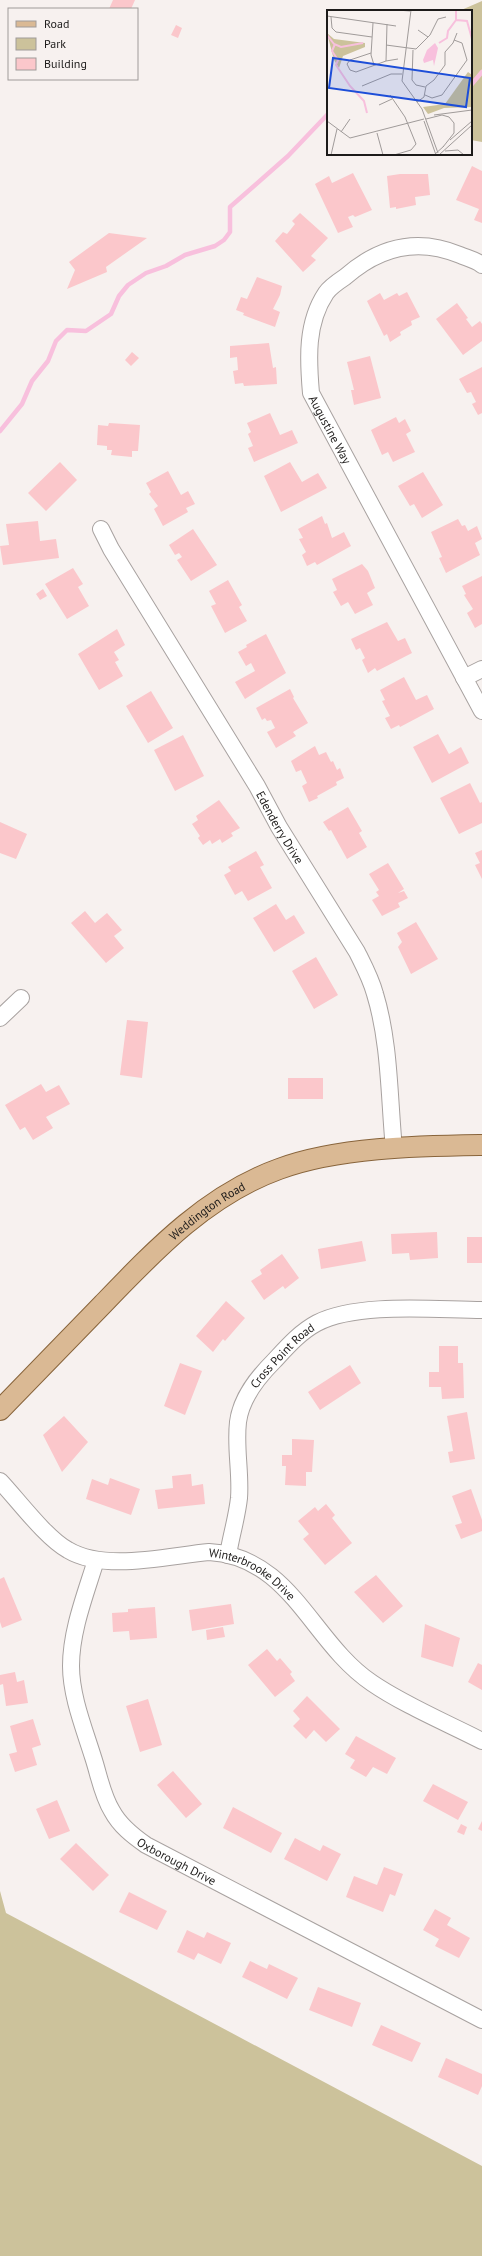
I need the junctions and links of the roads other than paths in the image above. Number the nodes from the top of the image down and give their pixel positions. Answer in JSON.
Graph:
{"nodes":[{"id":1,"x":482,"y":265,"type":"edge"},
{"id":2,"x":101,"y":529,"type":"dead end"},
{"id":3,"x":482,"y":669,"type":"edge"},
{"id":4,"x":464,"y":678,"type":"junction"},
{"id":5,"x":482,"y":711,"type":"edge"},
{"id":6,"x":21,"y":998,"type":"dead end"},
{"id":7,"x":0,"y":1018,"type":"edge"},
{"id":8,"x":482,"y":1144,"type":"edge"},
{"id":9,"x":394,"y":1149,"type":"junction"},
{"id":10,"x":482,"y":1310,"type":"edge"},
{"id":11,"x":0,"y":1410,"type":"edge"},
{"id":12,"x":0,"y":1481,"type":"edge"},
{"id":13,"x":228,"y":1555,"type":"junction"},
{"id":14,"x":96,"y":1560,"type":"junction"},
{"id":15,"x":482,"y":1741,"type":"edge"},
{"id":16,"x":482,"y":2020,"type":"edge"}],
"edges":[{"from":1,"to":4,"type":"street","name":"Augustine Way"},
{"from":2,"to":9,"type":"street","name":"Edenderry Drive"},
{"from":3,"to":4,"type":"street"},
{"from":4,"to":5,"type":"street","name":"Augustine Way"},
{"from":6,"to":7,"type":"street"},
{"from":8,"to":9,"type":"main road","name":"Weddington Road"},
{"from":9,"to":11,"type":"main road","name":"Weddington Road"},
{"from":10,"to":13,"type":"street","name":"Cross Point Road"},
{"from":12,"to":14,"type":"street","name":"Winterbrooke Drive"},
{"from":13,"to":14,"type":"street","name":"Winterbrooke Drive"},
{"from":13,"to":15,"type":"street","name":"Winterbrooke Drive"},
{"from":14,"to":16,"type":"street","name":"Oxborough Drive"}]}
